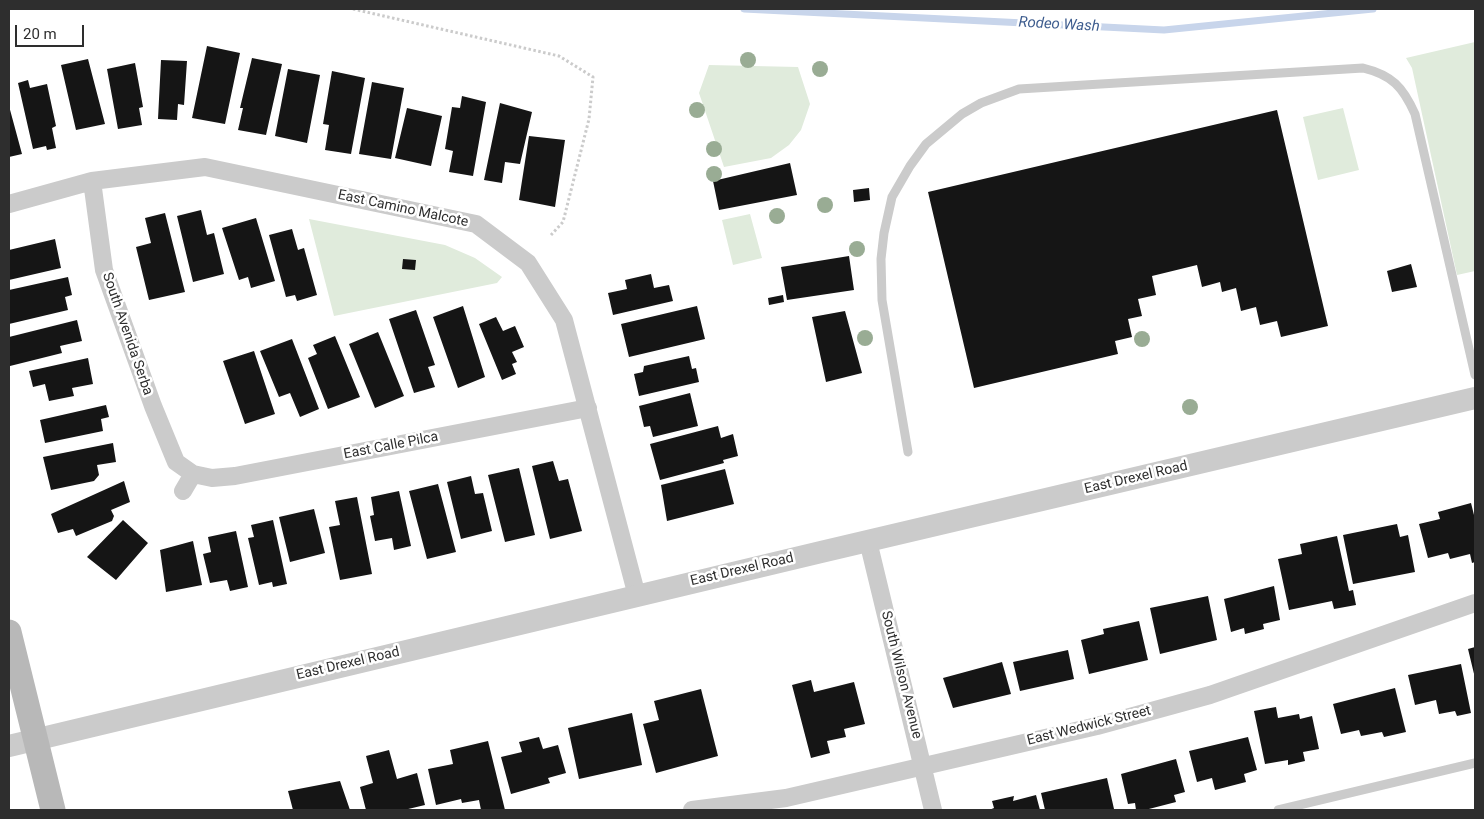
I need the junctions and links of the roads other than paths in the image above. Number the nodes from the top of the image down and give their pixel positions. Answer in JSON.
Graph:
{"nodes":[{"id":1,"x":92,"y":181,"type":"junction"},
{"id":2,"x":9,"y":204,"type":"edge"},
{"id":3,"x":1475,"y":376,"type":"edge"},
{"id":4,"x":1475,"y":398,"type":"edge"},
{"id":5,"x":588,"y":408,"type":"junction"},
{"id":6,"x":908,"y":452,"type":"dead end"},
{"id":7,"x":192,"y":474,"type":"junction"},
{"id":8,"x":183,"y":491,"type":"dead end"},
{"id":9,"x":868,"y":540,"type":"junction"},
{"id":10,"x":637,"y":596,"type":"junction"},
{"id":11,"x":1475,"y":602,"type":"edge"},
{"id":12,"x":9,"y":632,"type":"edge"},
{"id":13,"x":36,"y":738,"type":"junction"},
{"id":14,"x":9,"y":746,"type":"edge"},
{"id":15,"x":1475,"y":763,"type":"edge"},
{"id":16,"x":922,"y":765,"type":"junction"},
{"id":17,"x":53,"y":810,"type":"edge"},
{"id":18,"x":692,"y":810,"type":"edge"},
{"id":19,"x":933,"y":810,"type":"edge"},
{"id":20,"x":1278,"y":810,"type":"edge"}],
"edges":[{"from":1,"to":2,"type":"street","name":"East Camino Malcote"},
{"from":1,"to":5,"type":"street","name":"East Camino Malcote"},
{"from":1,"to":7,"type":"street","name":"South Avenida Serba"},
{"from":3,"to":6,"type":"lane"},
{"from":4,"to":9,"type":"street","name":"East Drexel Road"},
{"from":5,"to":7,"type":"street","name":"East Calle Pilca"},
{"from":5,"to":10,"type":"street","name":"East Camino Malcote"},
{"from":7,"to":8,"type":"street"},
{"from":9,"to":10,"type":"street","name":"East Drexel Road"},
{"from":9,"to":16,"type":"street","name":"South Wilson Avenue"},
{"from":10,"to":13,"type":"street","name":"East Drexel Road"},
{"from":11,"to":16,"type":"street","name":"East Wedwick Street"},
{"from":12,"to":13,"type":"main road"},
{"from":13,"to":14,"type":"street","name":"East Drexel Road"},
{"from":13,"to":17,"type":"main road"},
{"from":15,"to":20,"type":"lane"},
{"from":16,"to":18,"type":"street","name":"East Wedwick Street"},
{"from":16,"to":19,"type":"street","name":"South Wilson Avenue"}]}
